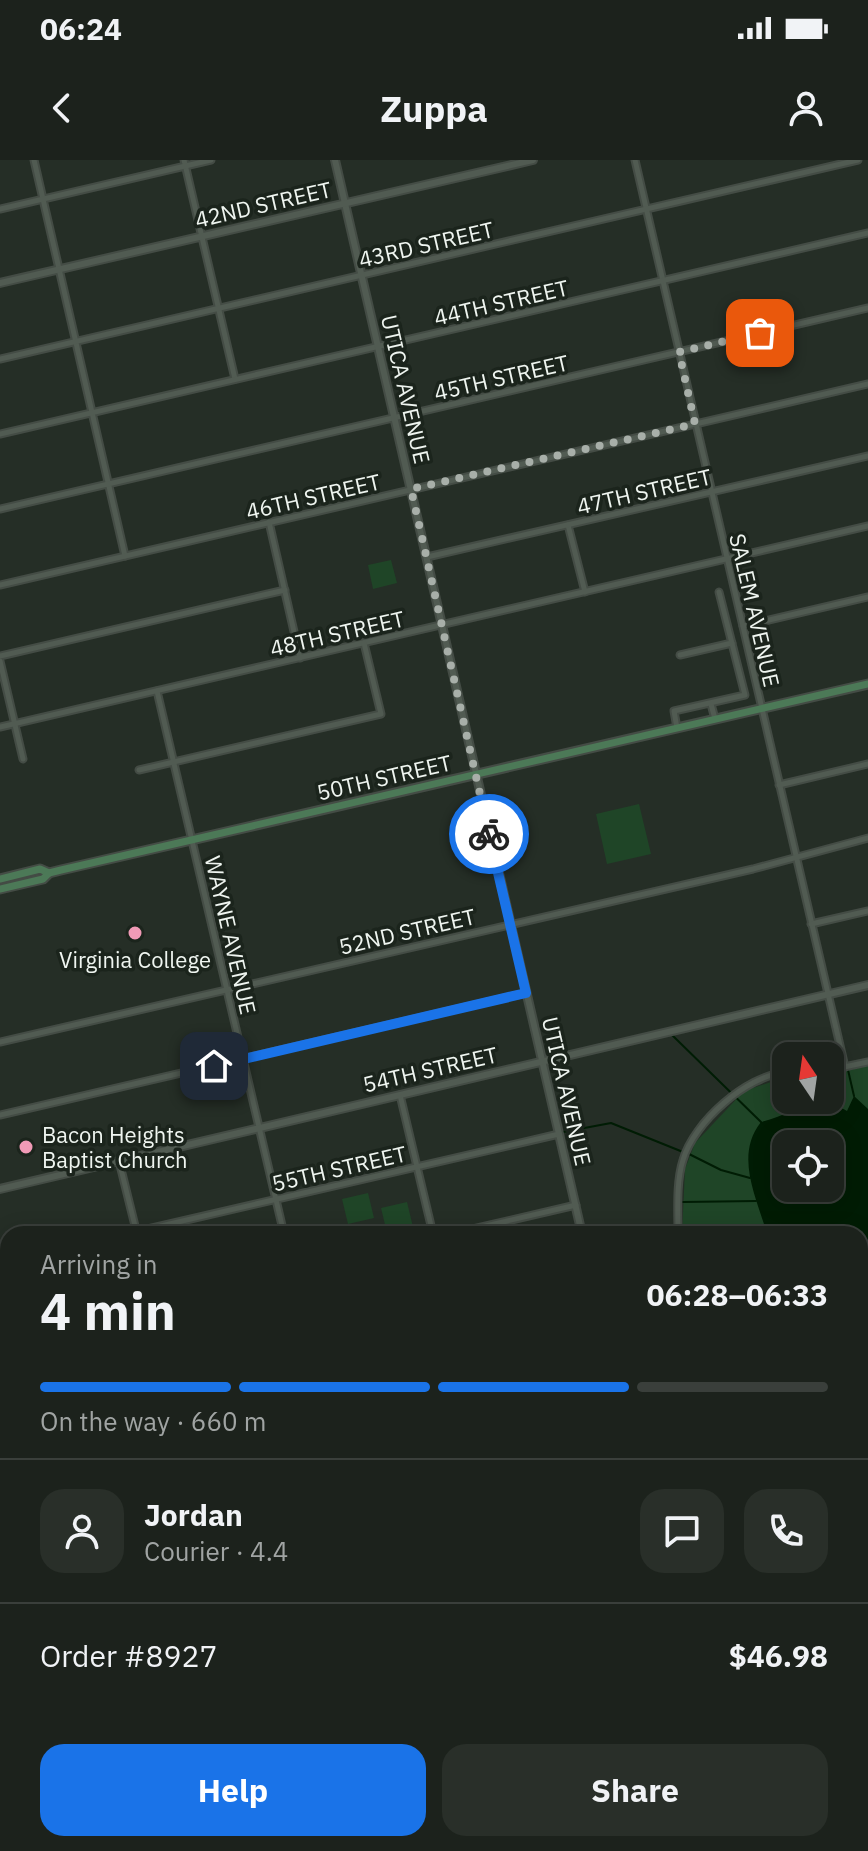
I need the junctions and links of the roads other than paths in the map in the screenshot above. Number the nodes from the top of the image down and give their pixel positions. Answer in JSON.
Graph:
{"nodes":[{"id":1,"x":34,"y":160,"type":"edge"},
{"id":2,"x":211,"y":160,"type":"edge"},
{"id":3,"x":335,"y":160,"type":"edge"},
{"id":4,"x":484,"y":160,"type":"edge"},
{"id":5,"x":533,"y":160,"type":"edge"},
{"id":6,"x":635,"y":160,"type":"edge"},
{"id":7,"x":858,"y":160,"type":"edge"},
{"id":8,"x":185,"y":163,"type":"edge"},
{"id":9,"x":487,"y":171,"type":"junction"},
{"id":10,"x":43,"y":199,"type":"junction"},
{"id":11,"x":345,"y":204,"type":"junction"},
{"id":12,"x":0,"y":209,"type":"edge"},
{"id":13,"x":646,"y":209,"type":"junction"},
{"id":14,"x":868,"y":233,"type":"edge"},
{"id":15,"x":202,"y":237,"type":"junction"},
{"id":16,"x":60,"y":270,"type":"junction"},
{"id":17,"x":361,"y":275,"type":"junction"},
{"id":18,"x":662,"y":281,"type":"junction"},
{"id":19,"x":0,"y":283,"type":"edge"},
{"id":20,"x":219,"y":308,"type":"junction"},
{"id":21,"x":868,"y":308,"type":"edge"},
{"id":22,"x":76,"y":341,"type":"junction"},
{"id":23,"x":378,"y":346,"type":"junction"},
{"id":24,"x":679,"y":352,"type":"junction"},
{"id":25,"x":0,"y":359,"type":"edge"},
{"id":26,"x":235,"y":379,"type":"junction"},
{"id":27,"x":868,"y":384,"type":"edge"},
{"id":28,"x":92,"y":412,"type":"junction"},
{"id":29,"x":394,"y":418,"type":"junction"},
{"id":30,"x":695,"y":424,"type":"junction"},
{"id":31,"x":0,"y":434,"type":"edge"},
{"id":32,"x":868,"y":456,"type":"edge"},
{"id":33,"x":109,"y":484,"type":"junction"},
{"id":34,"x":411,"y":489,"type":"junction"},
{"id":35,"x":712,"y":492,"type":"junction"},
{"id":36,"x":0,"y":509,"type":"edge"},
{"id":37,"x":269,"y":522,"type":"junction"},
{"id":38,"x":568,"y":525,"type":"junction"},
{"id":39,"x":868,"y":526,"type":"edge"},
{"id":40,"x":125,"y":556,"type":"junction"},
{"id":41,"x":427,"y":557,"type":"junction"},
{"id":42,"x":727,"y":559,"type":"junction"},
{"id":43,"x":0,"y":585,"type":"edge"},
{"id":44,"x":285,"y":590,"type":"junction"},
{"id":45,"x":585,"y":592,"type":"junction"},
{"id":46,"x":719,"y":592,"type":"dead end"},
{"id":47,"x":868,"y":597,"type":"edge"},
{"id":48,"x":740,"y":614,"type":"junction"},
{"id":49,"x":725,"y":617,"type":"junction"},
{"id":50,"x":442,"y":625,"type":"junction"},
{"id":51,"x":743,"y":626,"type":"junction"},
{"id":52,"x":364,"y":643,"type":"junction"},
{"id":53,"x":732,"y":643,"type":"junction"},
{"id":54,"x":680,"y":655,"type":"dead end"},
{"id":55,"x":0,"y":658,"type":"edge"},
{"id":56,"x":300,"y":658,"type":"junction"},
{"id":57,"x":751,"y":661,"type":"junction"},
{"id":58,"x":737,"y":664,"type":"junction"},
{"id":59,"x":868,"y":684,"type":"edge"},
{"id":60,"x":157,"y":691,"type":"junction"},
{"id":61,"x":711,"y":704,"type":"junction"},
{"id":62,"x":762,"y":708,"type":"junction"},
{"id":63,"x":715,"y":719,"type":"junction"},
{"id":64,"x":15,"y":724,"type":"junction"},
{"id":65,"x":0,"y":727,"type":"edge"},
{"id":66,"x":677,"y":728,"type":"junction"},
{"id":67,"x":23,"y":759,"type":"dead end"},
{"id":68,"x":173,"y":762,"type":"junction"},
{"id":69,"x":868,"y":764,"type":"edge"},
{"id":70,"x":139,"y":770,"type":"dead end"},
{"id":71,"x":476,"y":775,"type":"junction"},
{"id":72,"x":779,"y":785,"type":"junction"},
{"id":73,"x":868,"y":838,"type":"edge"},
{"id":74,"x":192,"y":840,"type":"junction"},
{"id":75,"x":795,"y":856,"type":"junction"},
{"id":76,"x":49,"y":873,"type":"junction"},
{"id":77,"x":0,"y":879,"type":"edge"},
{"id":78,"x":0,"y":889,"type":"edge"},
{"id":79,"x":868,"y":911,"type":"edge"},
{"id":80,"x":510,"y":923,"type":"junction"},
{"id":81,"x":811,"y":924,"type":"junction"},
{"id":82,"x":868,"y":985,"type":"edge"},
{"id":83,"x":227,"y":989,"type":"junction"},
{"id":84,"x":526,"y":993,"type":"junction"},
{"id":85,"x":828,"y":994,"type":"junction"},
{"id":86,"x":0,"y":1042,"type":"edge"},
{"id":87,"x":243,"y":1059,"type":"junction"},
{"id":88,"x":542,"y":1061,"type":"junction"},
{"id":89,"x":868,"y":1062,"type":"edge"},
{"id":90,"x":845,"y":1067,"type":"joint"},
{"id":91,"x":772,"y":1076,"type":"edge"},
{"id":92,"x":400,"y":1095,"type":"junction"},
{"id":93,"x":0,"y":1115,"type":"edge"},
{"id":94,"x":259,"y":1128,"type":"junction"},
{"id":95,"x":559,"y":1134,"type":"junction"},
{"id":96,"x":119,"y":1161,"type":"junction"},
{"id":97,"x":418,"y":1167,"type":"junction"},
{"id":98,"x":0,"y":1189,"type":"edge"},
{"id":99,"x":276,"y":1200,"type":"junction"},
{"id":100,"x":576,"y":1205,"type":"junction"},
{"id":101,"x":134,"y":1226,"type":"edge"},
{"id":102,"x":166,"y":1226,"type":"edge"},
{"id":103,"x":282,"y":1226,"type":"edge"},
{"id":104,"x":431,"y":1226,"type":"edge"},
{"id":105,"x":485,"y":1226,"type":"edge"},
{"id":106,"x":580,"y":1226,"type":"edge"},
{"id":107,"x":678,"y":1226,"type":"edge"}],
"edges":[{"from":1,"to":10,"type":"street"},
{"from":2,"to":8,"type":"street"},
{"from":3,"to":11,"type":"street","name":"UTICA AVENUE"},
{"from":4,"to":9,"type":"street"},
{"from":5,"to":9,"type":"street","name":"42ND STREET"},
{"from":6,"to":13,"type":"street","name":"SALEM AVENUE"},
{"from":7,"to":13,"type":"street","name":"43RD STREET"},
{"from":8,"to":10,"type":"street"},
{"from":8,"to":15,"type":"street"},
{"from":9,"to":11,"type":"street","name":"42ND STREET"},
{"from":10,"to":12,"type":"street"},
{"from":10,"to":16,"type":"street"},
{"from":11,"to":15,"type":"street","name":"42ND STREET"},
{"from":11,"to":17,"type":"street","name":"UTICA AVENUE"},
{"from":13,"to":17,"type":"street","name":"43RD STREET"},
{"from":13,"to":18,"type":"street","name":"SALEM AVENUE"},
{"from":14,"to":18,"type":"street","name":"44TH STREET"},
{"from":15,"to":16,"type":"street","name":"42ND STREET"},
{"from":15,"to":20,"type":"street"},
{"from":16,"to":19,"type":"street","name":"42ND STREET"},
{"from":16,"to":22,"type":"street"},
{"from":17,"to":20,"type":"street","name":"43RD STREET"},
{"from":17,"to":23,"type":"street","name":"UTICA AVENUE"},
{"from":18,"to":23,"type":"street","name":"44TH STREET"},
{"from":18,"to":24,"type":"street","name":"SALEM AVENUE"},
{"from":20,"to":22,"type":"street","name":"43RD STREET"},
{"from":20,"to":26,"type":"street"},
{"from":21,"to":24,"type":"street","name":"45TH STREET"},
{"from":22,"to":25,"type":"street","name":"43RD STREET"},
{"from":22,"to":28,"type":"street"},
{"from":23,"to":26,"type":"street","name":"44TH STREET"},
{"from":23,"to":29,"type":"street","name":"UTICA AVENUE"},
{"from":24,"to":29,"type":"street","name":"45TH STREET"},
{"from":24,"to":30,"type":"street","name":"SALEM AVENUE"},
{"from":26,"to":28,"type":"street","name":"44TH STREET"},
{"from":27,"to":30,"type":"street","name":"46TH STREET"},
{"from":28,"to":31,"type":"street","name":"44TH STREET"},
{"from":28,"to":33,"type":"street"},
{"from":29,"to":33,"type":"street","name":"45TH STREET"},
{"from":29,"to":34,"type":"street","name":"UTICA AVENUE"},
{"from":30,"to":34,"type":"street","name":"46TH STREET"},
{"from":30,"to":35,"type":"street","name":"SALEM AVENUE"},
{"from":32,"to":35,"type":"street","name":"47TH STREET"},
{"from":33,"to":36,"type":"street","name":"45TH STREET"},
{"from":33,"to":40,"type":"street"},
{"from":34,"to":37,"type":"street","name":"46TH STREET"},
{"from":34,"to":41,"type":"street","name":"UTICA AVENUE"},
{"from":35,"to":38,"type":"street","name":"47TH STREET"},
{"from":35,"to":42,"type":"street","name":"SALEM AVENUE"},
{"from":37,"to":40,"type":"street","name":"46TH STREET"},
{"from":37,"to":44,"type":"street"},
{"from":38,"to":41,"type":"street","name":"47TH STREET"},
{"from":38,"to":45,"type":"street"},
{"from":39,"to":42,"type":"street","name":"48TH STREET"},
{"from":40,"to":43,"type":"street","name":"46TH STREET"},
{"from":41,"to":50,"type":"street","name":"UTICA AVENUE"},
{"from":42,"to":45,"type":"street","name":"48TH STREET"},
{"from":42,"to":48,"type":"street","name":"SALEM AVENUE"},
{"from":44,"to":55,"type":"street"},
{"from":44,"to":56,"type":"street"},
{"from":45,"to":50,"type":"street","name":"48TH STREET"},
{"from":46,"to":49,"type":"street"},
{"from":47,"to":51,"type":"street"},
{"from":48,"to":49,"type":"street"},
{"from":48,"to":51,"type":"street","name":"SALEM AVENUE"},
{"from":49,"to":53,"type":"street"},
{"from":50,"to":52,"type":"street","name":"48TH STREET"},
{"from":50,"to":71,"type":"street","name":"UTICA AVENUE"},
{"from":51,"to":57,"type":"street","name":"SALEM AVENUE"},
{"from":52,"to":56,"type":"street","name":"48TH STREET"},
{"from":52,"to":68,"type":"street"},
{"from":53,"to":54,"type":"street"},
{"from":53,"to":58,"type":"street"},
{"from":55,"to":64,"type":"street"},
{"from":56,"to":60,"type":"street","name":"48TH STREET"},
{"from":57,"to":58,"type":"street"},
{"from":57,"to":62,"type":"street","name":"SALEM AVENUE"},
{"from":58,"to":61,"type":"street"},
{"from":59,"to":62,"type":"main road","name":"50TH STREET"},
{"from":60,"to":64,"type":"street","name":"48TH STREET"},
{"from":60,"to":68,"type":"street","name":"WAYNE AVENUE"},
{"from":61,"to":63,"type":"street"},
{"from":61,"to":66,"type":"street"},
{"from":62,"to":63,"type":"main road","name":"50TH STREET"},
{"from":62,"to":72,"type":"street","name":"SALEM AVENUE"},
{"from":63,"to":66,"type":"main road","name":"50TH STREET"},
{"from":64,"to":65,"type":"street","name":"48TH STREET"},
{"from":64,"to":67,"type":"street"},
{"from":66,"to":71,"type":"main road","name":"50TH STREET"},
{"from":68,"to":70,"type":"street"},
{"from":68,"to":74,"type":"street","name":"WAYNE AVENUE"},
{"from":69,"to":72,"type":"street"},
{"from":71,"to":74,"type":"main road","name":"50TH STREET"},
{"from":71,"to":80,"type":"street","name":"UTICA AVENUE"},
{"from":72,"to":75,"type":"street","name":"SALEM AVENUE"},
{"from":73,"to":75,"type":"street","name":"52ND STREET"},
{"from":74,"to":76,"type":"main road","name":"50TH STREET"},
{"from":74,"to":83,"type":"street","name":"WAYNE AVENUE"},
{"from":75,"to":80,"type":"street","name":"52ND STREET"},
{"from":75,"to":81,"type":"street","name":"SALEM AVENUE"},
{"from":76,"to":77,"type":"main road","name":"50TH STREET"},
{"from":76,"to":78,"type":"main road","name":"50TH STREET"},
{"from":79,"to":81,"type":"street"},
{"from":80,"to":83,"type":"street","name":"52ND STREET"},
{"from":80,"to":84,"type":"street","name":"UTICA AVENUE"},
{"from":81,"to":85,"type":"street","name":"SALEM AVENUE"},
{"from":82,"to":85,"type":"street","name":"54TH STREET"},
{"from":83,"to":86,"type":"street","name":"52ND STREET"},
{"from":83,"to":87,"type":"street","name":"WAYNE AVENUE"},
{"from":84,"to":87,"type":"street"},
{"from":84,"to":88,"type":"street","name":"UTICA AVENUE"},
{"from":85,"to":88,"type":"street","name":"54TH STREET"},
{"from":85,"to":90,"type":"street","name":"SALEM AVENUE"},
{"from":87,"to":93,"type":"street"},
{"from":87,"to":94,"type":"street","name":"WAYNE AVENUE"},
{"from":88,"to":92,"type":"street","name":"54TH STREET"},
{"from":88,"to":95,"type":"street","name":"UTICA AVENUE"},
{"from":89,"to":90,"type":"street"},
{"from":91,"to":107,"type":"street"},
{"from":92,"to":94,"type":"street","name":"54TH STREET"},
{"from":92,"to":97,"type":"street"},
{"from":94,"to":96,"type":"street","name":"54TH STREET"},
{"from":94,"to":99,"type":"street","name":"WAYNE AVENUE"},
{"from":95,"to":97,"type":"street","name":"55TH STREET"},
{"from":95,"to":100,"type":"street","name":"UTICA AVENUE"},
{"from":96,"to":98,"type":"street","name":"54TH STREET"},
{"from":96,"to":101,"type":"street"},
{"from":97,"to":99,"type":"street","name":"55TH STREET"},
{"from":97,"to":104,"type":"street"},
{"from":99,"to":102,"type":"street","name":"55TH STREET"},
{"from":99,"to":103,"type":"street","name":"WAYNE AVENUE"},
{"from":100,"to":105,"type":"street"},
{"from":100,"to":106,"type":"street","name":"UTICA AVENUE"}]}
